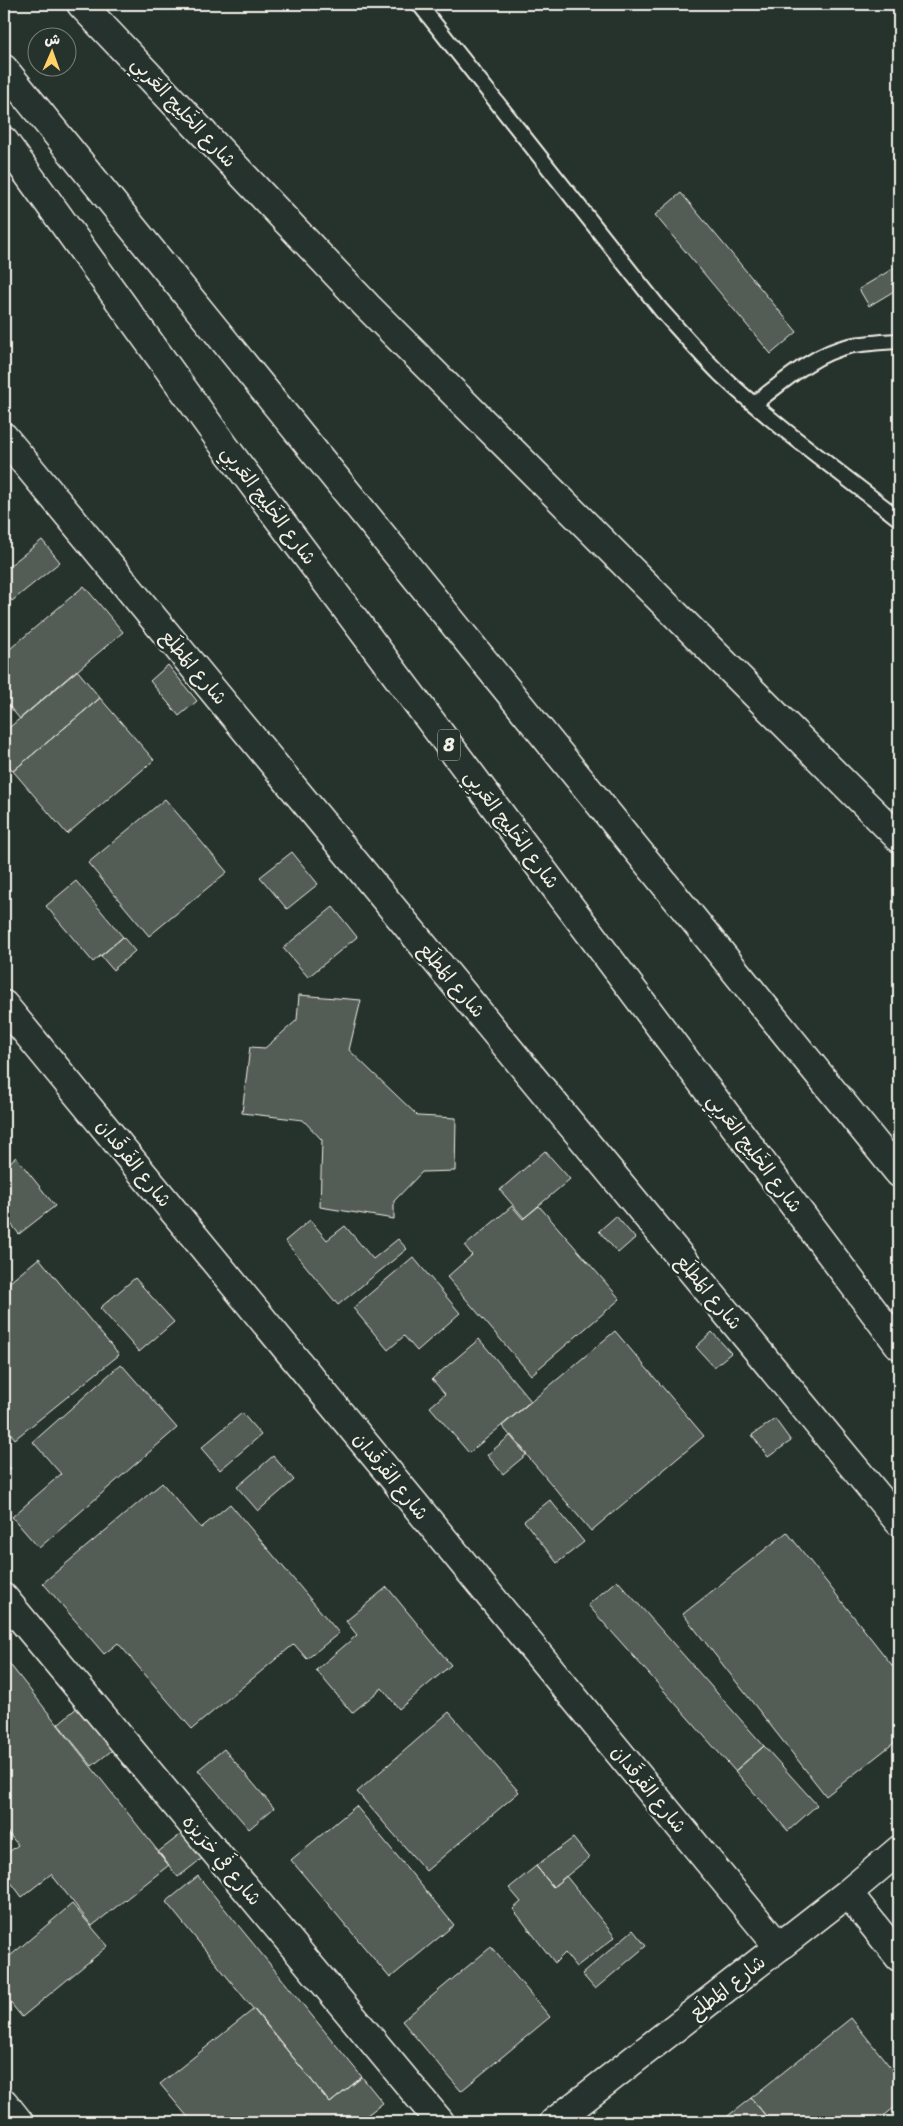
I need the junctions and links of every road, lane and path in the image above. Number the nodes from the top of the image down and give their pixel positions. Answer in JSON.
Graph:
{"nodes":[{"id":1,"x":81,"y":4,"type":"edge"},
{"id":2,"x":419,"y":4,"type":"edge"},
{"id":3,"x":4,"y":68,"type":"edge"},
{"id":4,"x":4,"y":141,"type":"edge"},
{"id":5,"x":899,"y":341,"type":"edge"},
{"id":6,"x":754,"y":404,"type":"junction"},
{"id":7,"x":4,"y":437,"type":"edge"},
{"id":8,"x":899,"y":519,"type":"edge"},
{"id":9,"x":899,"y":838,"type":"edge"},
{"id":10,"x":4,"y":1005,"type":"edge"},
{"id":11,"x":899,"y":1173,"type":"edge"},
{"id":12,"x":899,"y":1345,"type":"edge"},
{"id":13,"x":899,"y":1522,"type":"edge"},
{"id":14,"x":4,"y":1598,"type":"edge"},
{"id":15,"x":899,"y":1850,"type":"edge"},
{"id":16,"x":848,"y":1893,"type":"junction"},
{"id":17,"x":779,"y":1947,"type":"junction"},
{"id":18,"x":899,"y":1957,"type":"edge"},
{"id":19,"x":4,"y":2103,"type":"edge"},
{"id":20,"x":19,"y":2122,"type":"edge"},
{"id":21,"x":440,"y":2122,"type":"edge"},
{"id":22,"x":554,"y":2122,"type":"edge"}],
"edges":[{"from":1,"to":9,"type":"main road","name":"شارع الخَلِيج العَربِي"},
{"from":2,"to":6,"type":"lane"},
{"from":3,"to":11,"type":"main road"},
{"from":4,"to":12,"type":"main road","name":"شارع الخَلِيج العَربِي","number":"8"},
{"from":5,"to":6,"type":"lane"},
{"from":6,"to":8,"type":"lane"},
{"from":7,"to":13,"type":"main road","name":"شارع المَطلَع"},
{"from":10,"to":17,"type":"main road","name":"شارع الفَرقَدان"},
{"from":14,"to":21,"type":"main road","name":"شارع فَي خرَيزه"},
{"from":15,"to":16,"type":"main road","name":"شارع المَطلَع"},
{"from":16,"to":17,"type":"main road","name":"شارع المَطلَع"},
{"from":16,"to":18,"type":"main road"},
{"from":17,"to":22,"type":"main road","name":"شارع المَطلَع"},
{"from":19,"to":20,"type":"main road"}]}
